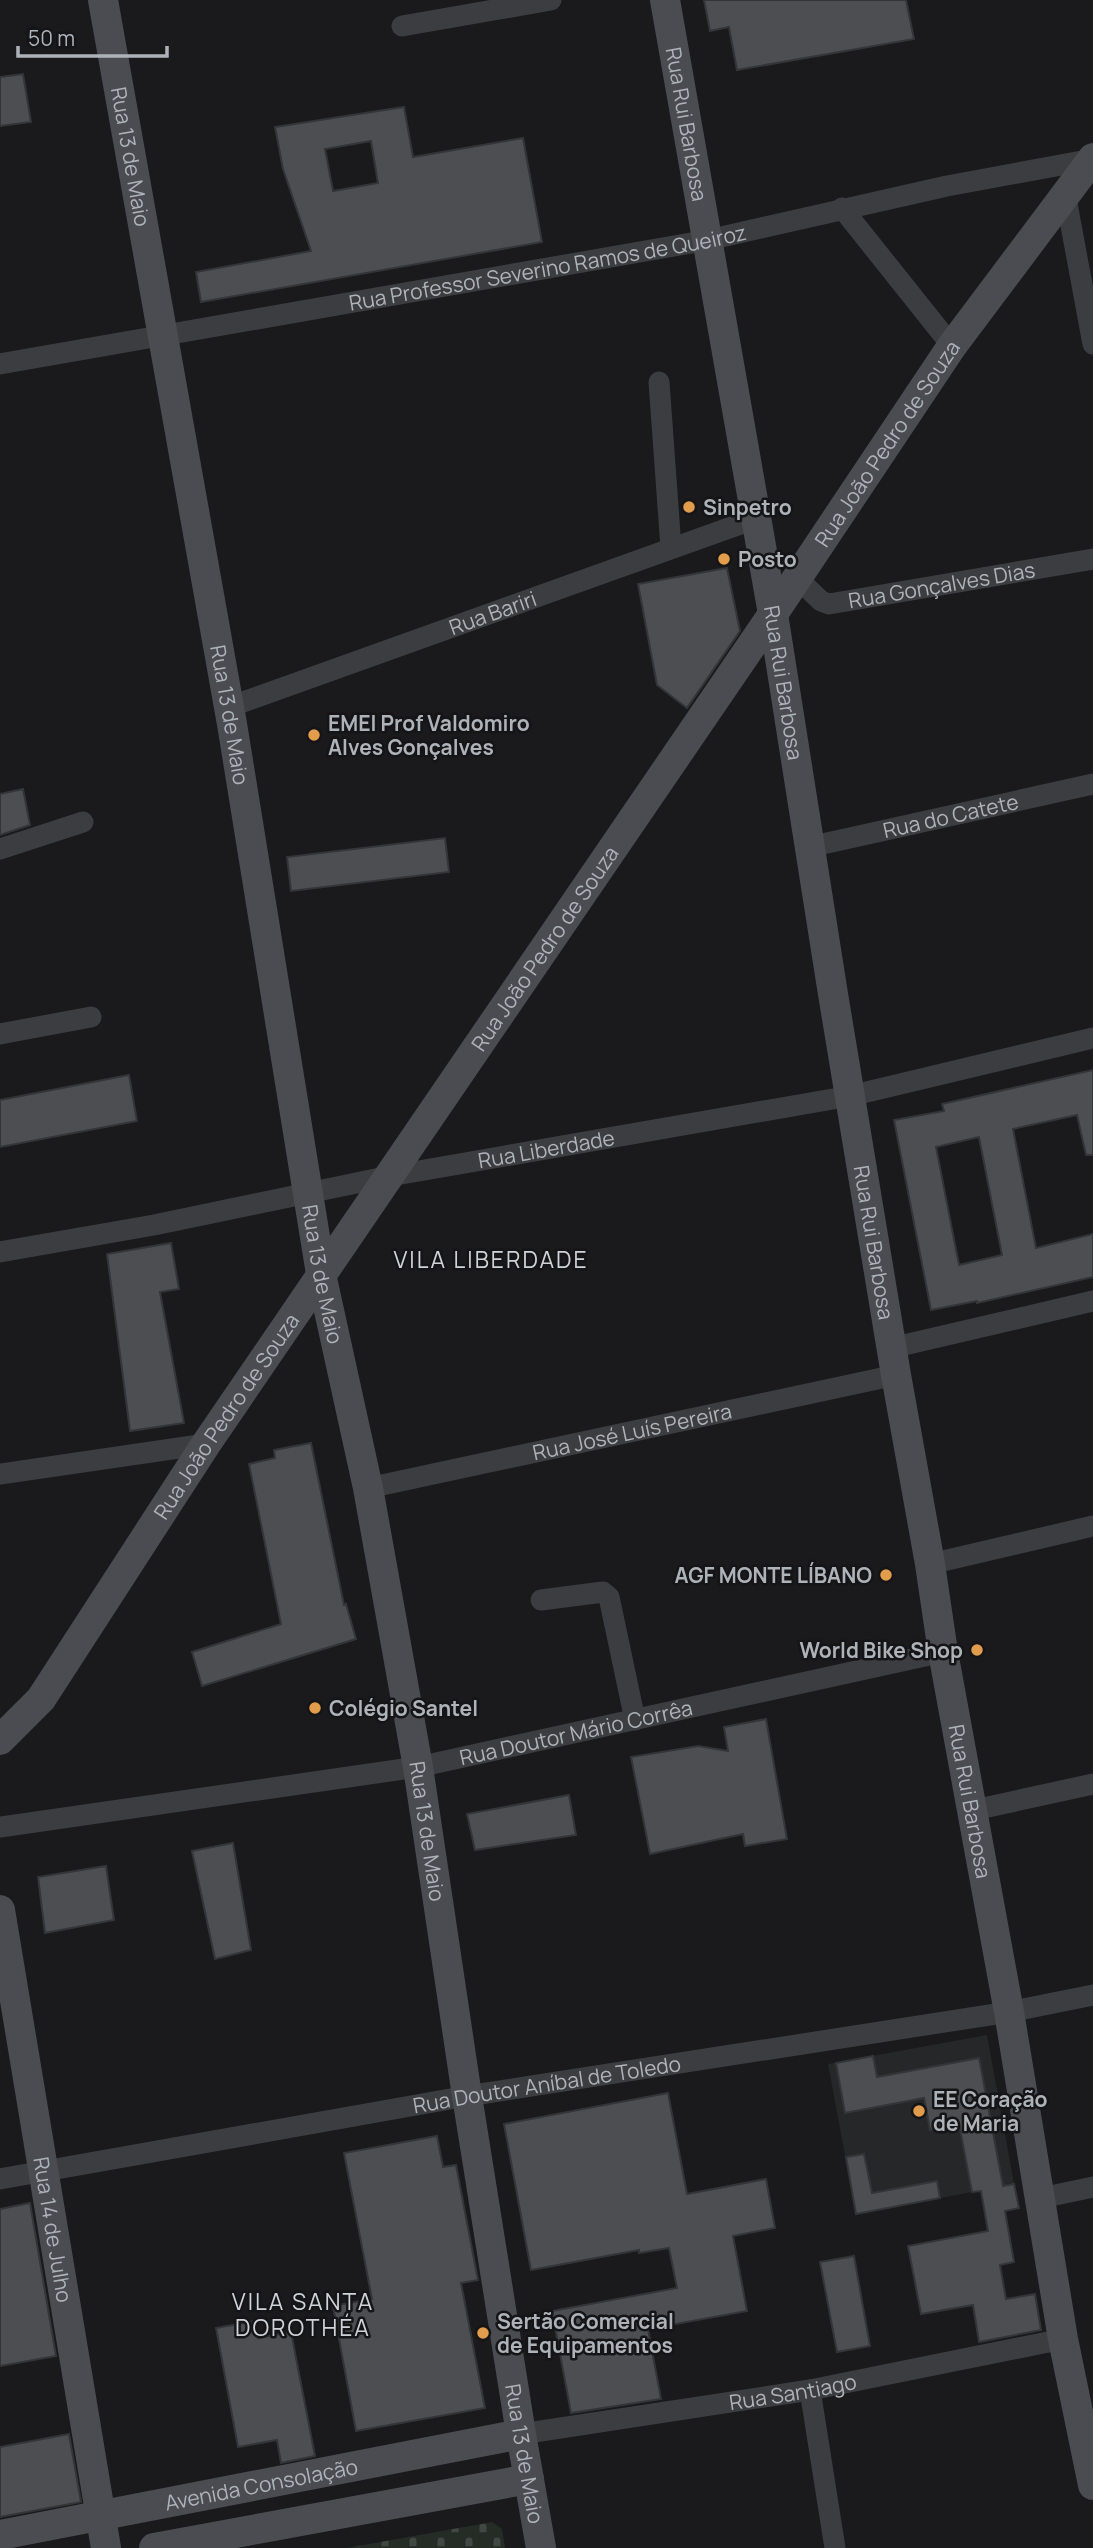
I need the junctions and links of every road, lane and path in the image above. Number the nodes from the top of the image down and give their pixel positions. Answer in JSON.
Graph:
{"nodes":[{"id":1,"x":103,"y":0,"type":"edge"},
{"id":2,"x":551,"y":0,"type":"edge"},
{"id":3,"x":665,"y":0,"type":"edge"},
{"id":4,"x":402,"y":26,"type":"dead end"},
{"id":5,"x":1093,"y":159,"type":"edge"},
{"id":6,"x":1065,"y":193,"type":"junction"},
{"id":7,"x":842,"y":208,"type":"junction"},
{"id":8,"x":708,"y":240,"type":"junction"},
{"id":9,"x":163,"y":335,"type":"junction"},
{"id":10,"x":1093,"y":344,"type":"edge"},
{"id":11,"x":952,"y":346,"type":"junction"},
{"id":12,"x":0,"y":364,"type":"edge"},
{"id":13,"x":659,"y":382,"type":"dead end"},
{"id":14,"x":757,"y":518,"type":"junction"},
{"id":15,"x":671,"y":548,"type":"junction"},
{"id":16,"x":1093,"y":559,"type":"edge"},
{"id":17,"x":797,"y":578,"type":"junction"},
{"id":18,"x":774,"y":614,"type":"junction"},
{"id":19,"x":229,"y":707,"type":"junction"},
{"id":20,"x":1093,"y":784,"type":"edge"},
{"id":21,"x":83,"y":822,"type":"dead end"},
{"id":22,"x":809,"y":847,"type":"junction"},
{"id":23,"x":0,"y":849,"type":"edge"},
{"id":24,"x":91,"y":1017,"type":"dead end"},
{"id":25,"x":0,"y":1034,"type":"edge"},
{"id":26,"x":1093,"y":1038,"type":"edge"},
{"id":27,"x":850,"y":1096,"type":"junction"},
{"id":28,"x":390,"y":1176,"type":"junction"},
{"id":29,"x":309,"y":1191,"type":"junction"},
{"id":30,"x":0,"y":1252,"type":"edge"},
{"id":31,"x":321,"y":1274,"type":"junction"},
{"id":32,"x":1093,"y":1301,"type":"edge"},
{"id":33,"x":893,"y":1361,"type":"junction"},
{"id":34,"x":206,"y":1444,"type":"junction"},
{"id":35,"x":0,"y":1474,"type":"edge"},
{"id":36,"x":368,"y":1489,"type":"junction"},
{"id":37,"x":1093,"y":1526,"type":"edge"},
{"id":38,"x":930,"y":1564,"type":"junction"},
{"id":39,"x":541,"y":1600,"type":"dead end"},
{"id":40,"x":943,"y":1652,"type":"junction"},
{"id":41,"x":635,"y":1720,"type":"junction"},
{"id":42,"x":0,"y":1740,"type":"edge"},
{"id":43,"x":418,"y":1767,"type":"junction"},
{"id":44,"x":1093,"y":1784,"type":"edge"},
{"id":45,"x":974,"y":1810,"type":"junction"},
{"id":46,"x":0,"y":1827,"type":"edge"},
{"id":47,"x":0,"y":1910,"type":"edge"},
{"id":48,"x":1093,"y":1995,"type":"edge"},
{"id":49,"x":1009,"y":2012,"type":"junction"},
{"id":50,"x":467,"y":2096,"type":"junction"},
{"id":51,"x":44,"y":2172,"type":"junction"},
{"id":52,"x":0,"y":2179,"type":"edge"},
{"id":53,"x":1093,"y":2187,"type":"edge"},
{"id":54,"x":1041,"y":2198,"type":"junction"},
{"id":55,"x":1063,"y":2339,"type":"junction"},
{"id":56,"x":810,"y":2390,"type":"junction"},
{"id":57,"x":1086,"y":2415,"type":"edge"},
{"id":58,"x":521,"y":2434,"type":"junction"},
{"id":59,"x":529,"y":2479,"type":"junction"},
{"id":60,"x":1093,"y":2485,"type":"edge"},
{"id":61,"x":101,"y":2516,"type":"junction"},
{"id":62,"x":0,"y":2535,"type":"edge"},
{"id":63,"x":106,"y":2548,"type":"edge"},
{"id":64,"x":154,"y":2548,"type":"edge"},
{"id":65,"x":541,"y":2548,"type":"edge"},
{"id":66,"x":835,"y":2548,"type":"edge"}],
"edges":[{"from":1,"to":9,"type":"street","name":"Rua 13 de Maio"},
{"from":2,"to":4,"type":"street"},
{"from":3,"to":8,"type":"street","name":"Rua Rui Barbosa"},
{"from":5,"to":6,"type":"street","name":"Rua João Pedro de Souza"},
{"from":5,"to":7,"type":"street","name":"Rua Professor Severino Ramos de Queiroz"},
{"from":6,"to":10,"type":"street"},
{"from":6,"to":11,"type":"street","name":"Rua João Pedro de Souza"},
{"from":7,"to":8,"type":"street","name":"Rua Professor Severino Ramos de Queiroz"},
{"from":7,"to":11,"type":"street"},
{"from":8,"to":9,"type":"street","name":"Rua Professor Severino Ramos de Queiroz"},
{"from":8,"to":14,"type":"street","name":"Rua Rui Barbosa"},
{"from":9,"to":12,"type":"street","name":"Rua Professor Severino Ramos de Queiroz"},
{"from":9,"to":19,"type":"street","name":"Rua 13 de Maio"},
{"from":11,"to":17,"type":"street","name":"Rua João Pedro de Souza"},
{"from":13,"to":15,"type":"street"},
{"from":14,"to":15,"type":"street","name":"Rua Bariri"},
{"from":14,"to":18,"type":"street","name":"Rua Rui Barbosa"},
{"from":15,"to":19,"type":"street","name":"Rua Bariri"},
{"from":16,"to":17,"type":"street","name":"Rua Gonçalves Dias"},
{"from":17,"to":18,"type":"street","name":"Rua João Pedro de Souza"},
{"from":18,"to":22,"type":"street","name":"Rua Rui Barbosa"},
{"from":18,"to":28,"type":"street","name":"Rua João Pedro de Souza"},
{"from":19,"to":29,"type":"street","name":"Rua 13 de Maio"},
{"from":20,"to":22,"type":"street","name":"Rua do Catete"},
{"from":21,"to":23,"type":"street"},
{"from":22,"to":27,"type":"street","name":"Rua Rui Barbosa"},
{"from":24,"to":25,"type":"street"},
{"from":26,"to":27,"type":"street","name":"Rua Liberdade"},
{"from":27,"to":28,"type":"street","name":"Rua Liberdade"},
{"from":27,"to":33,"type":"street","name":"Rua Rui Barbosa"},
{"from":28,"to":29,"type":"street","name":"Rua Liberdade"},
{"from":28,"to":31,"type":"street","name":"Rua João Pedro de Souza"},
{"from":29,"to":30,"type":"street","name":"Rua Liberdade"},
{"from":29,"to":31,"type":"street","name":"Rua 13 de Maio"},
{"from":31,"to":34,"type":"street","name":"Rua João Pedro de Souza"},
{"from":31,"to":36,"type":"street","name":"Rua 13 de Maio"},
{"from":32,"to":33,"type":"street","name":"Rua José Luís Pereira"},
{"from":33,"to":36,"type":"street","name":"Rua José Luís Pereira"},
{"from":33,"to":38,"type":"street","name":"Rua Rui Barbosa"},
{"from":34,"to":35,"type":"street"},
{"from":34,"to":42,"type":"street","name":"Rua João Pedro de Souza"},
{"from":36,"to":43,"type":"street","name":"Rua 13 de Maio"},
{"from":37,"to":38,"type":"street"},
{"from":38,"to":40,"type":"street","name":"Rua Rui Barbosa"},
{"from":39,"to":41,"type":"street"},
{"from":40,"to":41,"type":"street","name":"Rua Doutor Mário Corrêa"},
{"from":40,"to":45,"type":"street","name":"Rua Rui Barbosa"},
{"from":41,"to":43,"type":"street","name":"Rua Doutor Mário Corrêa"},
{"from":43,"to":46,"type":"street","name":"Rua Doutor Mário Corrêa"},
{"from":43,"to":50,"type":"street","name":"Rua 13 de Maio"},
{"from":44,"to":45,"type":"street"},
{"from":45,"to":49,"type":"street","name":"Rua Rui Barbosa"},
{"from":47,"to":51,"type":"street","name":"Rua 14 de Julho"},
{"from":48,"to":49,"type":"street","name":"Rua Doutor Aníbal de Toledo"},
{"from":49,"to":50,"type":"street","name":"Rua Doutor Aníbal de Toledo"},
{"from":49,"to":54,"type":"street","name":"Rua Rui Barbosa"},
{"from":50,"to":51,"type":"street","name":"Rua Doutor Aníbal de Toledo"},
{"from":50,"to":58,"type":"street","name":"Rua 13 de Maio"},
{"from":51,"to":52,"type":"street","name":"Rua Doutor Aníbal de Toledo"},
{"from":51,"to":61,"type":"street","name":"Rua 14 de Julho"},
{"from":53,"to":54,"type":"street"},
{"from":54,"to":55,"type":"street","name":"Rua Rui Barbosa"},
{"from":55,"to":56,"type":"street","name":"Rua Santiago"},
{"from":55,"to":57,"type":"street","name":"Rua Rui Barbosa"},
{"from":56,"to":58,"type":"street","name":"Rua Santiago"},
{"from":56,"to":66,"type":"street"},
{"from":57,"to":60,"type":"street","name":"Rua Rui Barbosa"},
{"from":58,"to":59,"type":"street","name":"Rua 13 de Maio"},
{"from":58,"to":61,"type":"street","name":"Avenida Consolação"},
{"from":59,"to":64,"type":"street","name":"Avenida Consolação"},
{"from":59,"to":65,"type":"street","name":"Rua 13 de Maio"},
{"from":61,"to":62,"type":"street","name":"Avenida Consolação"},
{"from":61,"to":63,"type":"street","name":"Rua 14 de Julho"}]}
